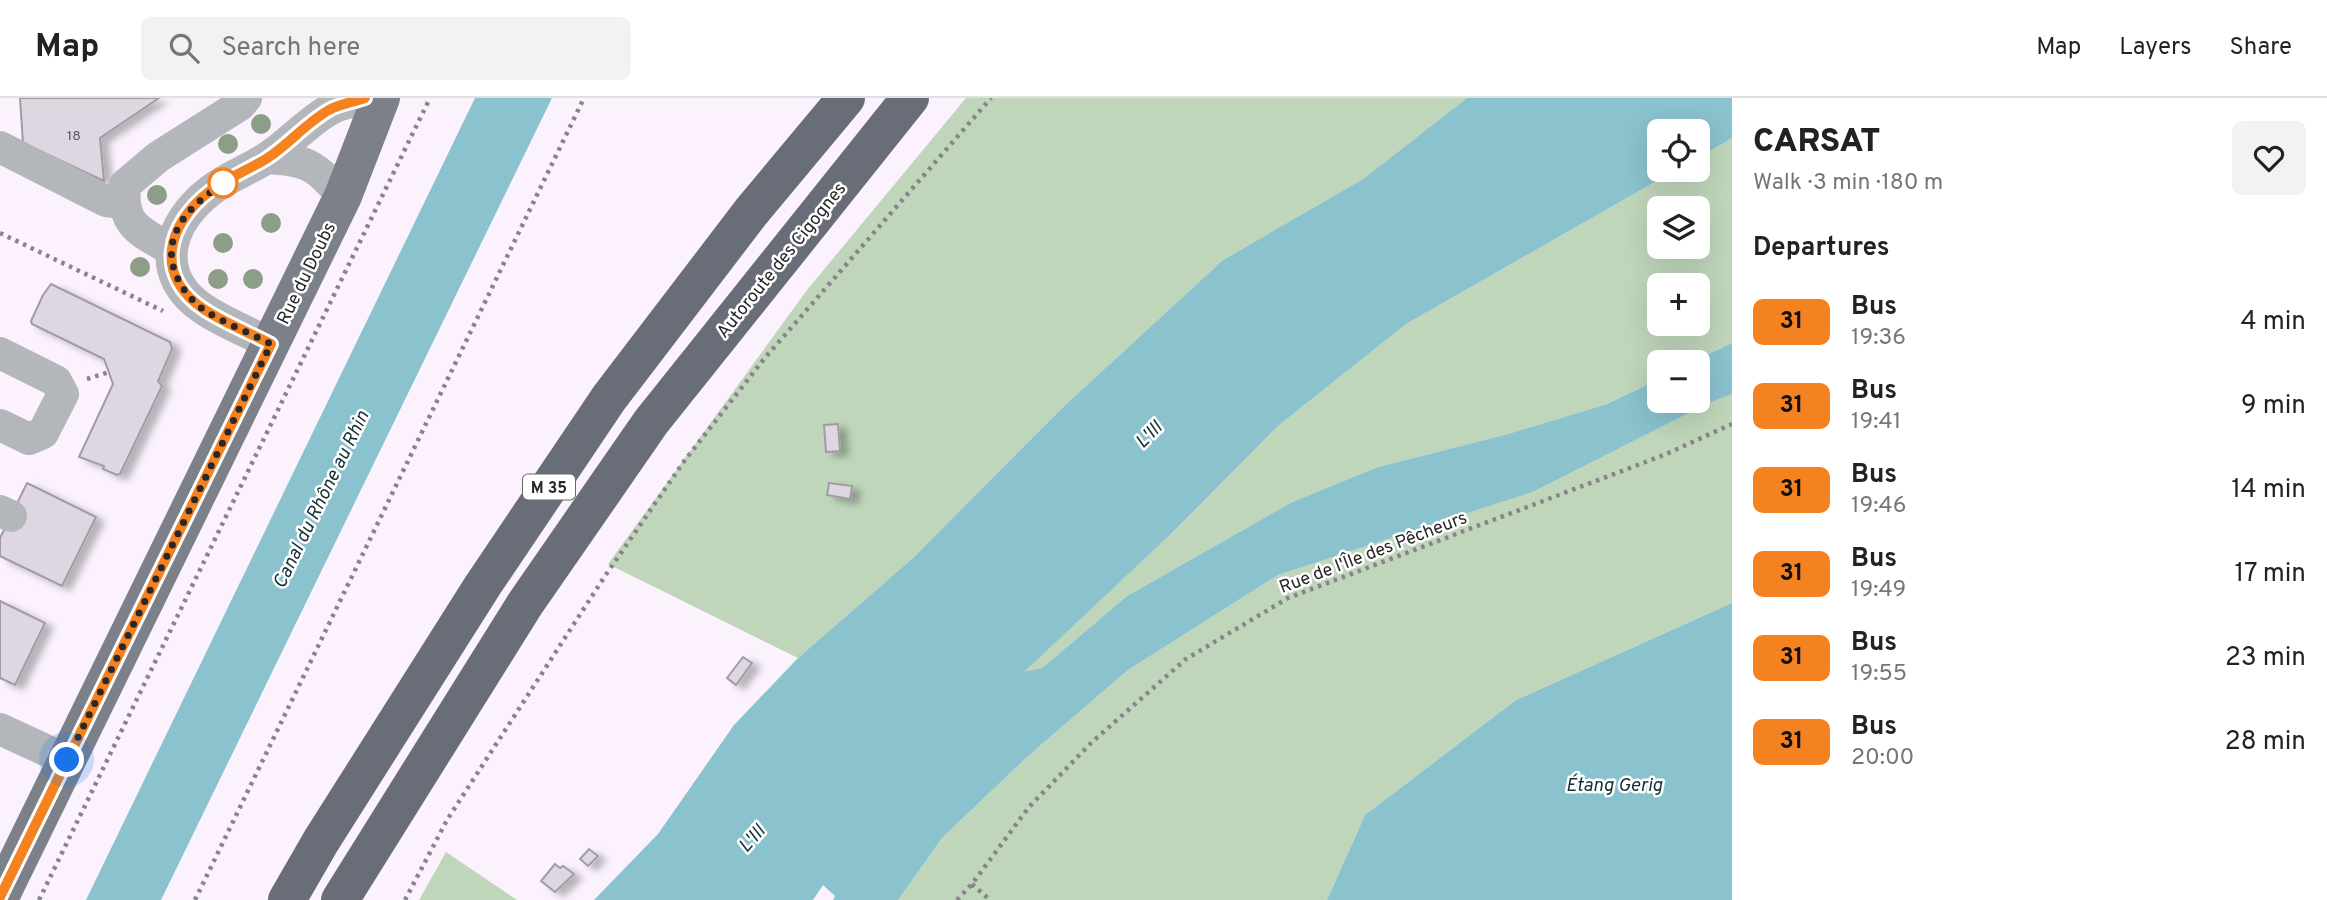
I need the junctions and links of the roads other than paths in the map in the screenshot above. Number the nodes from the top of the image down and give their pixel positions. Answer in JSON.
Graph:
{"nodes":[{"id":1,"x":246,"y":98,"type":"edge"},
{"id":2,"x":365,"y":98,"type":"edge"},
{"id":3,"x":381,"y":98,"type":"edge"},
{"id":4,"x":846,"y":98,"type":"edge"},
{"id":5,"x":910,"y":98,"type":"edge"},
{"id":6,"x":0,"y":148,"type":"edge"},
{"id":7,"x":267,"y":158,"type":"junction"},
{"id":8,"x":343,"y":196,"type":"junction"},
{"id":9,"x":123,"y":203,"type":"junction"},
{"id":10,"x":170,"y":249,"type":"junction"},
{"id":11,"x":271,"y":344,"type":"junction"},
{"id":12,"x":0,"y":353,"type":"edge"},
{"id":13,"x":0,"y":425,"type":"edge"},
{"id":14,"x":0,"y":729,"type":"edge"},
{"id":15,"x":67,"y":760,"type":"junction"},
{"id":16,"x":0,"y":897,"type":"edge"},
{"id":17,"x":288,"y":900,"type":"edge"},
{"id":18,"x":340,"y":900,"type":"edge"}],
"edges":[{"from":1,"to":9,"type":"street"},
{"from":2,"to":7,"type":"street"},
{"from":3,"to":8,"type":"main road","name":"Rue du Doubs"},
{"from":4,"to":17,"type":"highway","number":"M 35"},
{"from":5,"to":18,"type":"highway","name":"Autoroute des Cigognes","number":"M 35"},
{"from":6,"to":9,"type":"street"},
{"from":7,"to":8,"type":"street"},
{"from":7,"to":10,"type":"street"},
{"from":8,"to":11,"type":"main road","name":"Rue du Doubs"},
{"from":9,"to":10,"type":"street"},
{"from":10,"to":11,"type":"street"},
{"from":11,"to":15,"type":"main road","name":"Rue du Doubs"},
{"from":12,"to":13,"type":"street"},
{"from":14,"to":15,"type":"street"},
{"from":15,"to":16,"type":"main road","name":"Rue du Doubs"}]}
